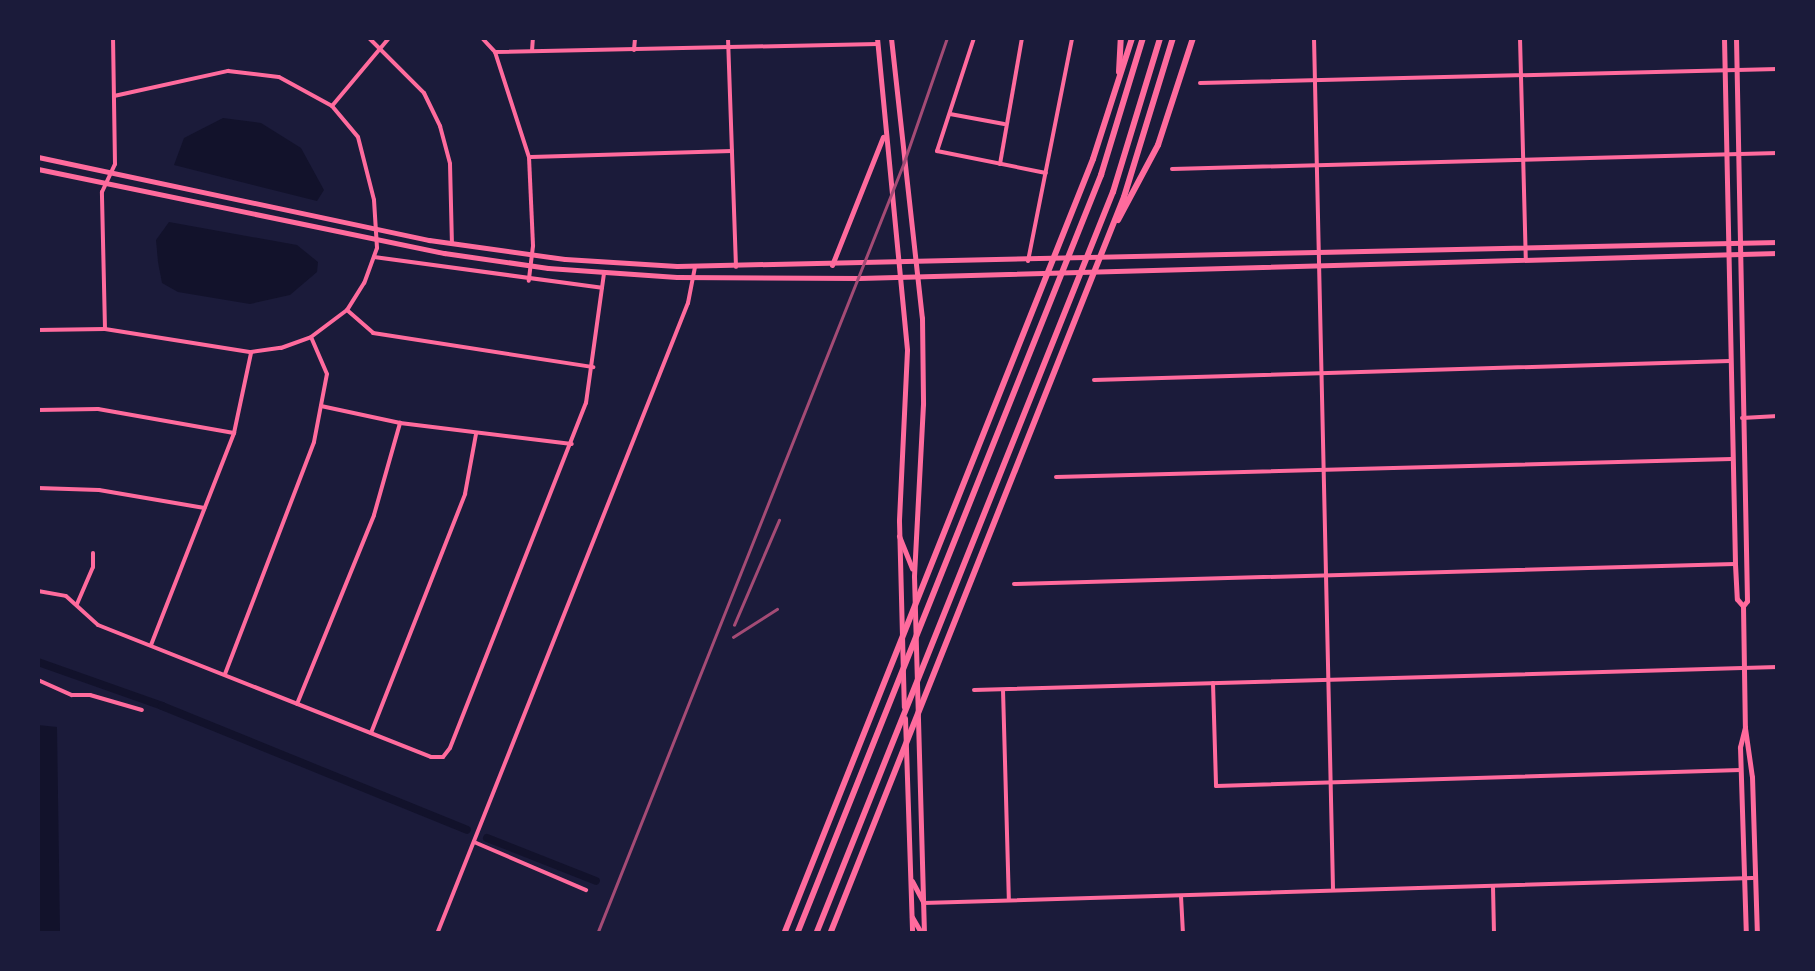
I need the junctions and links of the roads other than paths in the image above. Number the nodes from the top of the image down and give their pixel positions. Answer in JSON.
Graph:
{"nodes":[{"id":1,"x":112,"y":38,"type":"edge"},
{"id":2,"x":370,"y":38,"type":"edge"},
{"id":3,"x":390,"y":38,"type":"edge"},
{"id":4,"x":482,"y":38,"type":"edge"},
{"id":5,"x":533,"y":38,"type":"edge"},
{"id":6,"x":635,"y":38,"type":"edge"},
{"id":7,"x":728,"y":38,"type":"edge"},
{"id":8,"x":891,"y":38,"type":"edge"},
{"id":9,"x":974,"y":38,"type":"edge"},
{"id":10,"x":1022,"y":38,"type":"edge"},
{"id":11,"x":1072,"y":38,"type":"edge"},
{"id":12,"x":1121,"y":38,"type":"edge"},
{"id":13,"x":1132,"y":38,"type":"edge"},
{"id":14,"x":1143,"y":38,"type":"edge"},
{"id":15,"x":1160,"y":38,"type":"edge"},
{"id":16,"x":1173,"y":38,"type":"edge"},
{"id":17,"x":1193,"y":38,"type":"edge"},
{"id":18,"x":1314,"y":38,"type":"edge"},
{"id":19,"x":1520,"y":38,"type":"edge"},
{"id":20,"x":1724,"y":38,"type":"edge"},
{"id":21,"x":1736,"y":38,"type":"edge"},
{"id":22,"x":878,"y":41,"type":"edge"},
{"id":23,"x":382,"y":46,"type":"junction"},
{"id":24,"x":729,"y":48,"type":"junction"},
{"id":25,"x":634,"y":50,"type":"junction"},
{"id":26,"x":495,"y":52,"type":"junction"},
{"id":27,"x":532,"y":52,"type":"junction"},
{"id":28,"x":1778,"y":69,"type":"edge"},
{"id":29,"x":1725,"y":70,"type":"junction"},
{"id":30,"x":1736,"y":70,"type":"junction"},
{"id":31,"x":1521,"y":75,"type":"junction"},
{"id":32,"x":1315,"y":80,"type":"junction"},
{"id":33,"x":1200,"y":83,"type":"dead end"},
{"id":34,"x":1119,"y":84,"type":"junction"},
{"id":35,"x":114,"y":96,"type":"junction"},
{"id":36,"x":332,"y":106,"type":"junction"},
{"id":37,"x":950,"y":114,"type":"junction"},
{"id":38,"x":1005,"y":124,"type":"junction"},
{"id":39,"x":884,"y":134,"type":"junction"},
{"id":40,"x":732,"y":151,"type":"junction"},
{"id":41,"x":1778,"y":153,"type":"edge"},
{"id":42,"x":1727,"y":154,"type":"junction"},
{"id":43,"x":1737,"y":154,"type":"junction"},
{"id":44,"x":38,"y":157,"type":"edge"},
{"id":45,"x":529,"y":157,"type":"junction"},
{"id":46,"x":1522,"y":161,"type":"junction"},
{"id":47,"x":1000,"y":164,"type":"junction"},
{"id":48,"x":1316,"y":166,"type":"junction"},
{"id":49,"x":38,"y":169,"type":"edge"},
{"id":50,"x":1172,"y":169,"type":"dead end"},
{"id":51,"x":111,"y":172,"type":"junction"},
{"id":52,"x":1046,"y":172,"type":"junction"},
{"id":53,"x":106,"y":183,"type":"junction"},
{"id":54,"x":373,"y":228,"type":"junction"},
{"id":55,"x":1107,"y":238,"type":"junction"},
{"id":56,"x":376,"y":240,"type":"junction"},
{"id":57,"x":1778,"y":242,"type":"edge"},
{"id":58,"x":1728,"y":243,"type":"junction"},
{"id":59,"x":1738,"y":243,"type":"junction"},
{"id":60,"x":452,"y":244,"type":"junction"},
{"id":61,"x":1525,"y":249,"type":"junction"},
{"id":62,"x":1778,"y":253,"type":"edge"},
{"id":63,"x":1318,"y":254,"type":"junction"},
{"id":64,"x":1728,"y":254,"type":"junction"},
{"id":65,"x":1738,"y":254,"type":"junction"},
{"id":66,"x":532,"y":255,"type":"junction"},
{"id":67,"x":374,"y":257,"type":"junction"},
{"id":68,"x":1526,"y":260,"type":"junction"},
{"id":69,"x":1028,"y":262,"type":"junction"},
{"id":70,"x":902,"y":263,"type":"junction"},
{"id":71,"x":918,"y":264,"type":"junction"},
{"id":72,"x":832,"y":265,"type":"junction"},
{"id":73,"x":1317,"y":265,"type":"junction"},
{"id":74,"x":531,"y":266,"type":"junction"},
{"id":75,"x":695,"y":267,"type":"junction"},
{"id":76,"x":736,"y":267,"type":"junction"},
{"id":77,"x":604,"y":273,"type":"junction"},
{"id":78,"x":903,"y":276,"type":"junction"},
{"id":79,"x":919,"y":276,"type":"junction"},
{"id":80,"x":695,"y":278,"type":"junction"},
{"id":81,"x":528,"y":281,"type":"junction"},
{"id":82,"x":602,"y":288,"type":"junction"},
{"id":83,"x":347,"y":310,"type":"junction"},
{"id":84,"x":105,"y":329,"type":"junction"},
{"id":85,"x":38,"y":330,"type":"edge"},
{"id":86,"x":311,"y":338,"type":"junction"},
{"id":87,"x":251,"y":352,"type":"junction"},
{"id":88,"x":1730,"y":361,"type":"junction"},
{"id":89,"x":593,"y":367,"type":"junction"},
{"id":90,"x":1320,"y":374,"type":"junction"},
{"id":91,"x":1094,"y":380,"type":"dead end"},
{"id":92,"x":322,"y":406,"type":"junction"},
{"id":93,"x":38,"y":410,"type":"edge"},
{"id":94,"x":1778,"y":416,"type":"edge"},
{"id":95,"x":1742,"y":418,"type":"junction"},
{"id":96,"x":400,"y":423,"type":"junction"},
{"id":97,"x":234,"y":433,"type":"junction"},
{"id":98,"x":476,"y":434,"type":"junction"},
{"id":99,"x":572,"y":444,"type":"junction"},
{"id":100,"x":1732,"y":459,"type":"junction"},
{"id":101,"x":1743,"y":470,"type":"junction"},
{"id":102,"x":1322,"y":471,"type":"junction"},
{"id":103,"x":1056,"y":478,"type":"dead end"},
{"id":104,"x":38,"y":488,"type":"edge"},
{"id":105,"x":204,"y":508,"type":"junction"},
{"id":106,"x":899,"y":536,"type":"junction"},
{"id":107,"x":93,"y":553,"type":"dead end"},
{"id":108,"x":1735,"y":564,"type":"junction"},
{"id":109,"x":1325,"y":574,"type":"junction"},
{"id":110,"x":914,"y":576,"type":"junction"},
{"id":111,"x":1014,"y":584,"type":"dead end"},
{"id":112,"x":38,"y":591,"type":"edge"},
{"id":113,"x":77,"y":604,"type":"junction"},
{"id":114,"x":1743,"y":606,"type":"junction"},
{"id":115,"x":151,"y":645,"type":"junction"},
{"id":116,"x":1744,"y":667,"type":"junction"},
{"id":117,"x":1778,"y":667,"type":"edge"},
{"id":118,"x":224,"y":674,"type":"junction"},
{"id":119,"x":38,"y":680,"type":"edge"},
{"id":120,"x":1328,"y":680,"type":"junction"},
{"id":121,"x":1213,"y":683,"type":"junction"},
{"id":122,"x":1003,"y":689,"type":"junction"},
{"id":123,"x":974,"y":690,"type":"dead end"},
{"id":124,"x":298,"y":704,"type":"junction"},
{"id":125,"x":142,"y":710,"type":"dead end"},
{"id":126,"x":1744,"y":727,"type":"junction"},
{"id":127,"x":371,"y":733,"type":"junction"},
{"id":128,"x":1741,"y":770,"type":"junction"},
{"id":129,"x":1330,"y":783,"type":"junction"},
{"id":130,"x":474,"y":842,"type":"junction"},
{"id":131,"x":910,"y":874,"type":"junction"},
{"id":132,"x":1744,"y":878,"type":"junction"},
{"id":133,"x":1755,"y":878,"type":"junction"},
{"id":134,"x":1493,"y":886,"type":"junction"},
{"id":135,"x":586,"y":890,"type":"dead end"},
{"id":136,"x":1333,"y":890,"type":"junction"},
{"id":137,"x":1182,"y":896,"type":"junction"},
{"id":138,"x":1009,"y":900,"type":"junction"},
{"id":139,"x":923,"y":902,"type":"junction"},
{"id":140,"x":912,"y":918,"type":"junction"},
{"id":141,"x":437,"y":934,"type":"edge"},
{"id":142,"x":784,"y":934,"type":"edge"},
{"id":143,"x":798,"y":934,"type":"edge"},
{"id":144,"x":816,"y":934,"type":"edge"},
{"id":145,"x":830,"y":934,"type":"edge"},
{"id":146,"x":912,"y":934,"type":"edge"},
{"id":147,"x":923,"y":934,"type":"edge"},
{"id":148,"x":1183,"y":934,"type":"edge"},
{"id":149,"x":1494,"y":934,"type":"edge"},
{"id":150,"x":1746,"y":934,"type":"edge"},
{"id":151,"x":1757,"y":934,"type":"edge"}],
"edges":[{"from":1,"to":35,"type":"street"},
{"from":2,"to":23,"type":"street"},
{"from":3,"to":23,"type":"street"},
{"from":4,"to":26,"type":"street"},
{"from":5,"to":27,"type":"street"},
{"from":6,"to":25,"type":"street"},
{"from":7,"to":24,"type":"street"},
{"from":8,"to":71,"type":"main road"},
{"from":9,"to":37,"type":"street"},
{"from":10,"to":38,"type":"street"},
{"from":11,"to":52,"type":"street"},
{"from":12,"to":34,"type":"highway"},
{"from":13,"to":34,"type":"highway"},
{"from":14,"to":143,"type":"highway"},
{"from":15,"to":144,"type":"highway"},
{"from":16,"to":55,"type":"highway"},
{"from":17,"to":55,"type":"highway"},
{"from":18,"to":32,"type":"street"},
{"from":19,"to":31,"type":"street"},
{"from":20,"to":29,"type":"main road"},
{"from":21,"to":30,"type":"main road"},
{"from":22,"to":24,"type":"street"},
{"from":22,"to":39,"type":"main road"},
{"from":23,"to":36,"type":"street"},
{"from":23,"to":60,"type":"street"},
{"from":24,"to":25,"type":"street"},
{"from":24,"to":40,"type":"street"},
{"from":25,"to":27,"type":"street"},
{"from":26,"to":27,"type":"street"},
{"from":26,"to":45,"type":"street"},
{"from":28,"to":30,"type":"street"},
{"from":29,"to":30,"type":"street"},
{"from":29,"to":31,"type":"street"},
{"from":29,"to":42,"type":"main road"},
{"from":30,"to":43,"type":"main road"},
{"from":31,"to":32,"type":"street"},
{"from":31,"to":46,"type":"street"},
{"from":32,"to":33,"type":"street"},
{"from":32,"to":48,"type":"street"},
{"from":34,"to":142,"type":"highway"},
{"from":35,"to":36,"type":"street"},
{"from":35,"to":51,"type":"street"},
{"from":36,"to":54,"type":"street"},
{"from":37,"to":38,"type":"street"},
{"from":37,"to":47,"type":"street"},
{"from":38,"to":47,"type":"street"},
{"from":39,"to":70,"type":"main road"},
{"from":39,"to":72,"type":"main road"},
{"from":40,"to":45,"type":"street"},
{"from":40,"to":76,"type":"street"},
{"from":41,"to":43,"type":"street"},
{"from":42,"to":43,"type":"street"},
{"from":42,"to":46,"type":"street"},
{"from":42,"to":58,"type":"main road"},
{"from":43,"to":59,"type":"main road"},
{"from":44,"to":51,"type":"main road"},
{"from":45,"to":66,"type":"street"},
{"from":46,"to":48,"type":"street"},
{"from":46,"to":61,"type":"street"},
{"from":47,"to":52,"type":"street"},
{"from":48,"to":50,"type":"street"},
{"from":48,"to":63,"type":"street"},
{"from":49,"to":53,"type":"main road"},
{"from":51,"to":53,"type":"street"},
{"from":51,"to":54,"type":"main road"},
{"from":52,"to":69,"type":"street"},
{"from":53,"to":56,"type":"main road"},
{"from":53,"to":84,"type":"street"},
{"from":54,"to":56,"type":"street"},
{"from":54,"to":60,"type":"main road"},
{"from":55,"to":145,"type":"highway"},
{"from":56,"to":67,"type":"street"},
{"from":56,"to":74,"type":"main road"},
{"from":57,"to":59,"type":"main road"},
{"from":58,"to":59,"type":"main road"},
{"from":58,"to":61,"type":"main road"},
{"from":58,"to":64,"type":"main road"},
{"from":59,"to":65,"type":"main road"},
{"from":60,"to":66,"type":"main road"},
{"from":61,"to":63,"type":"main road"},
{"from":61,"to":68,"type":"street"},
{"from":62,"to":65,"type":"main road"},
{"from":63,"to":69,"type":"main road"},
{"from":63,"to":73,"type":"street"},
{"from":64,"to":65,"type":"main road"},
{"from":64,"to":68,"type":"main road"},
{"from":64,"to":88,"type":"main road"},
{"from":65,"to":95,"type":"main road"},
{"from":66,"to":74,"type":"street"},
{"from":66,"to":75,"type":"main road"},
{"from":67,"to":81,"type":"street"},
{"from":67,"to":83,"type":"street"},
{"from":68,"to":73,"type":"main road"},
{"from":69,"to":71,"type":"main road"},
{"from":70,"to":71,"type":"main road"},
{"from":70,"to":72,"type":"main road"},
{"from":70,"to":78,"type":"main road"},
{"from":71,"to":79,"type":"main road"},
{"from":72,"to":76,"type":"main road"},
{"from":73,"to":79,"type":"main road"},
{"from":73,"to":90,"type":"street"},
{"from":74,"to":77,"type":"main road"},
{"from":74,"to":81,"type":"street"},
{"from":75,"to":76,"type":"main road"},
{"from":75,"to":80,"type":"street"},
{"from":77,"to":80,"type":"main road"},
{"from":77,"to":82,"type":"street"},
{"from":78,"to":79,"type":"main road"},
{"from":78,"to":80,"type":"main road"},
{"from":78,"to":106,"type":"main road"},
{"from":79,"to":110,"type":"main road"},
{"from":80,"to":130,"type":"street"},
{"from":81,"to":82,"type":"street"},
{"from":82,"to":89,"type":"street"},
{"from":83,"to":86,"type":"street"},
{"from":83,"to":89,"type":"street"},
{"from":84,"to":85,"type":"street"},
{"from":84,"to":87,"type":"street"},
{"from":86,"to":87,"type":"street"},
{"from":86,"to":92,"type":"street"},
{"from":87,"to":97,"type":"street"},
{"from":88,"to":90,"type":"street"},
{"from":88,"to":100,"type":"main road"},
{"from":89,"to":99,"type":"street"},
{"from":90,"to":91,"type":"street"},
{"from":90,"to":102,"type":"street"},
{"from":92,"to":96,"type":"street"},
{"from":92,"to":118,"type":"street"},
{"from":93,"to":97,"type":"street"},
{"from":94,"to":95,"type":"street"},
{"from":95,"to":101,"type":"main road"},
{"from":96,"to":98,"type":"street"},
{"from":96,"to":124,"type":"street"},
{"from":97,"to":105,"type":"street"},
{"from":98,"to":99,"type":"street"},
{"from":98,"to":127,"type":"street"},
{"from":99,"to":127,"type":"street"},
{"from":100,"to":101,"type":"main road"},
{"from":100,"to":102,"type":"street"},
{"from":100,"to":108,"type":"main road"},
{"from":101,"to":114,"type":"main road"},
{"from":102,"to":103,"type":"street"},
{"from":102,"to":109,"type":"street"},
{"from":104,"to":105,"type":"street"},
{"from":105,"to":115,"type":"street"},
{"from":106,"to":110,"type":"main road"},
{"from":106,"to":131,"type":"main road"},
{"from":107,"to":113,"type":"street"},
{"from":108,"to":109,"type":"street"},
{"from":108,"to":114,"type":"main road"},
{"from":109,"to":111,"type":"street"},
{"from":109,"to":120,"type":"street"},
{"from":110,"to":139,"type":"main road"},
{"from":112,"to":113,"type":"street"},
{"from":113,"to":115,"type":"street"},
{"from":114,"to":116,"type":"main road"},
{"from":115,"to":118,"type":"street"},
{"from":116,"to":117,"type":"street"},
{"from":116,"to":120,"type":"street"},
{"from":116,"to":126,"type":"main road"},
{"from":118,"to":124,"type":"street"},
{"from":119,"to":125,"type":"street"},
{"from":120,"to":121,"type":"street"},
{"from":120,"to":129,"type":"street"},
{"from":121,"to":122,"type":"street"},
{"from":121,"to":129,"type":"street"},
{"from":122,"to":123,"type":"street"},
{"from":122,"to":138,"type":"street"},
{"from":124,"to":127,"type":"street"},
{"from":126,"to":128,"type":"main road"},
{"from":126,"to":133,"type":"main road"},
{"from":128,"to":129,"type":"street"},
{"from":128,"to":132,"type":"main road"},
{"from":129,"to":136,"type":"street"},
{"from":130,"to":135,"type":"street"},
{"from":130,"to":141,"type":"street"},
{"from":131,"to":139,"type":"main road"},
{"from":131,"to":140,"type":"main road"},
{"from":132,"to":133,"type":"street"},
{"from":132,"to":134,"type":"street"},
{"from":132,"to":150,"type":"main road"},
{"from":133,"to":151,"type":"main road"},
{"from":134,"to":136,"type":"street"},
{"from":134,"to":149,"type":"street"},
{"from":136,"to":137,"type":"street"},
{"from":137,"to":138,"type":"street"},
{"from":137,"to":148,"type":"street"},
{"from":138,"to":139,"type":"street"},
{"from":139,"to":147,"type":"main road"},
{"from":140,"to":146,"type":"main road"},
{"from":140,"to":147,"type":"main road"}]}
